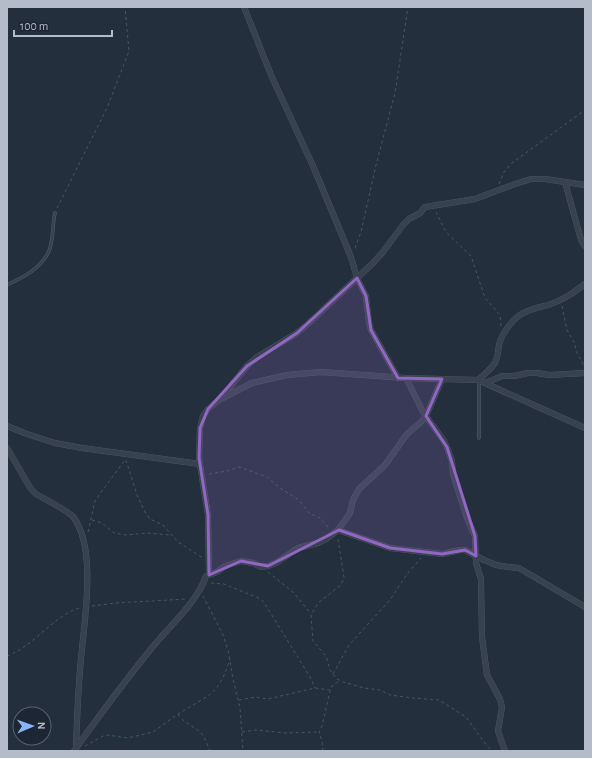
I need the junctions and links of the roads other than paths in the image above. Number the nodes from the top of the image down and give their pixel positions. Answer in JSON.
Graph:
{"nodes":[{"id":1,"x":244,"y":7,"type":"edge"},
{"id":2,"x":565,"y":182,"type":"junction"},
{"id":3,"x":585,"y":185,"type":"edge"},
{"id":4,"x":55,"y":213,"type":"road end"},
{"id":5,"x":584,"y":244,"type":"edge"},
{"id":6,"x":357,"y":278,"type":"junction"},
{"id":7,"x":585,"y":284,"type":"edge"},
{"id":8,"x":7,"y":286,"type":"edge"},
{"id":9,"x":585,"y":373,"type":"edge"},
{"id":10,"x":398,"y":378,"type":"junction"},
{"id":11,"x":406,"y":378,"type":"junction"},
{"id":12,"x":442,"y":379,"type":"junction"},
{"id":13,"x":481,"y":381,"type":"junction"},
{"id":14,"x":219,"y":400,"type":"junction"},
{"id":15,"x":426,"y":416,"type":"junction"},
{"id":16,"x":7,"y":426,"type":"edge"},
{"id":17,"x":585,"y":428,"type":"edge"},
{"id":18,"x":479,"y":438,"type":"dead end"},
{"id":19,"x":7,"y":448,"type":"edge"},
{"id":20,"x":200,"y":464,"type":"junction"},
{"id":21,"x":337,"y":531,"type":"junction"},
{"id":22,"x":476,"y":556,"type":"junction"},
{"id":23,"x":209,"y":575,"type":"junction"},
{"id":24,"x":585,"y":607,"type":"edge"},
{"id":25,"x":75,"y":749,"type":"edge"},
{"id":26,"x":505,"y":751,"type":"edge"}],
"edges":[{"from":1,"to":6,"type":"street"},
{"from":2,"to":3,"type":"street"},
{"from":2,"to":5,"type":"street"},
{"from":2,"to":6,"type":"street"},
{"from":4,"to":8,"type":"lane"},
{"from":6,"to":10,"type":"street"},
{"from":6,"to":14,"type":"street"},
{"from":7,"to":13,"type":"street"},
{"from":9,"to":13,"type":"street"},
{"from":10,"to":11,"type":"street"},
{"from":10,"to":14,"type":"street"},
{"from":11,"to":12,"type":"street"},
{"from":11,"to":15,"type":"street"},
{"from":12,"to":13,"type":"street"},
{"from":12,"to":15,"type":"street"},
{"from":13,"to":17,"type":"street"},
{"from":13,"to":18,"type":"lane"},
{"from":14,"to":20,"type":"street"},
{"from":15,"to":21,"type":"street"},
{"from":15,"to":22,"type":"street"},
{"from":16,"to":20,"type":"street"},
{"from":19,"to":25,"type":"street"},
{"from":20,"to":23,"type":"street"},
{"from":21,"to":22,"type":"street"},
{"from":21,"to":23,"type":"street"},
{"from":22,"to":24,"type":"street"},
{"from":22,"to":26,"type":"street"},
{"from":23,"to":25,"type":"street"}]}
